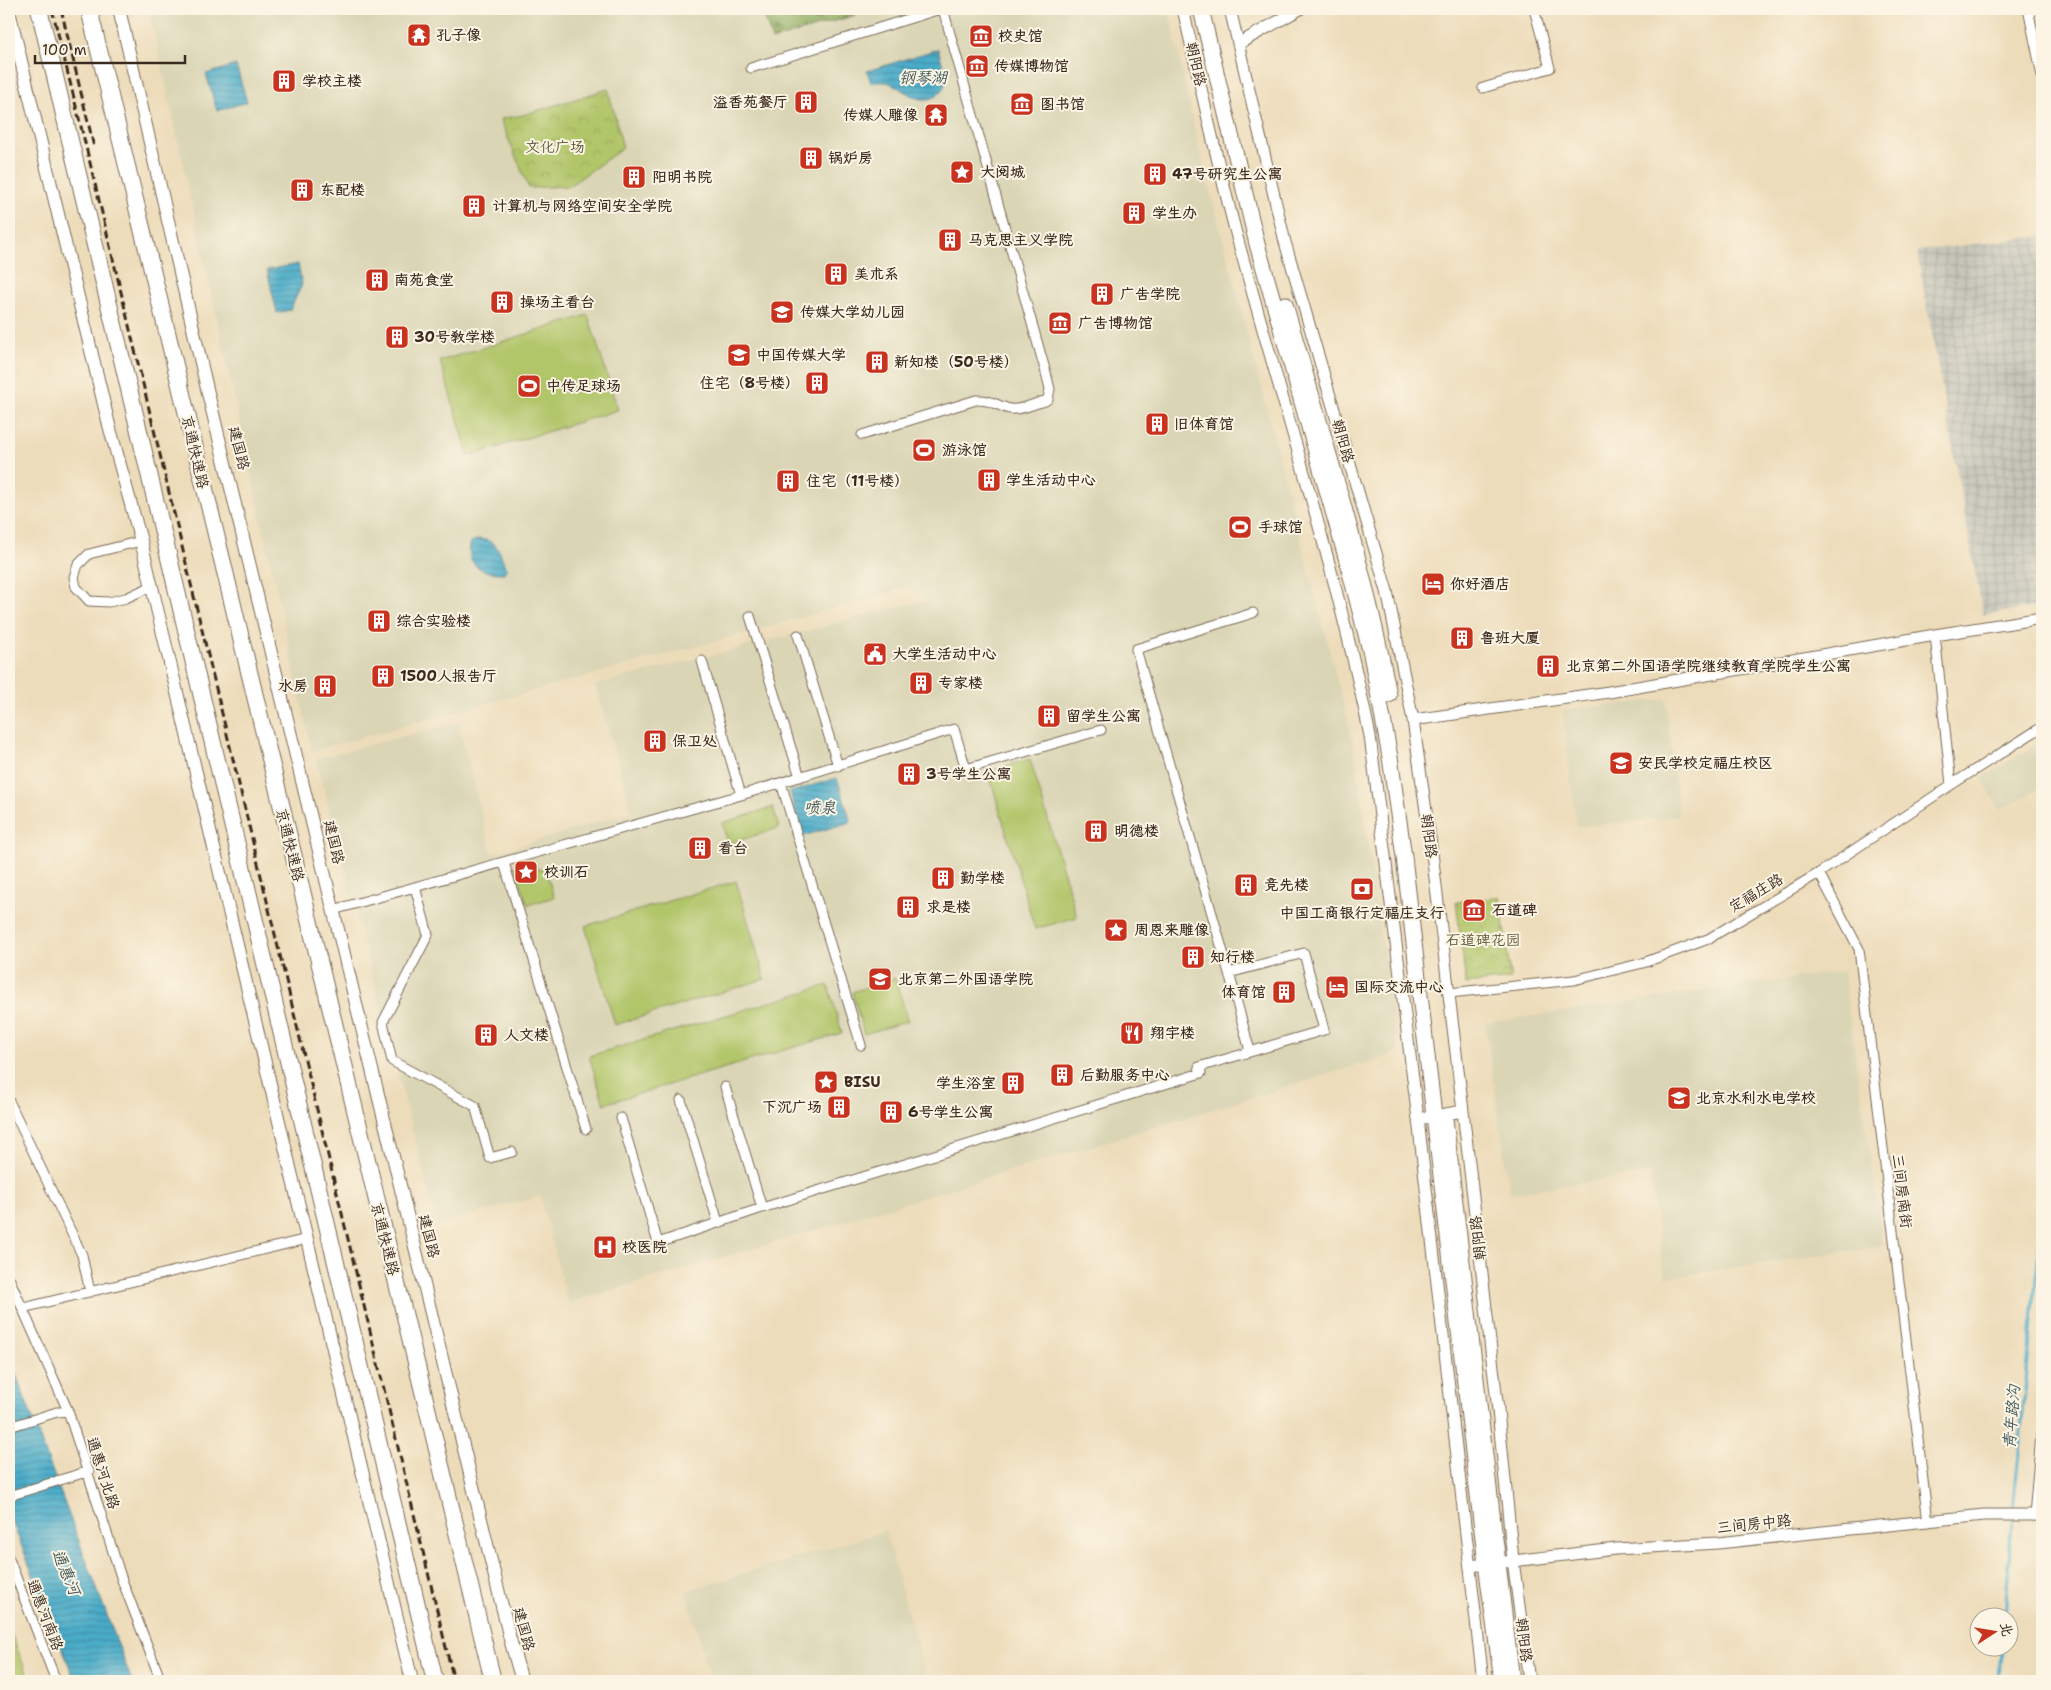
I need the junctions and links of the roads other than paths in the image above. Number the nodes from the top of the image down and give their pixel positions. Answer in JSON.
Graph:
{"nodes":[{"id":1,"x":39,"y":9,"type":"edge"},
{"id":2,"x":89,"y":9,"type":"edge"},
{"id":3,"x":119,"y":9,"type":"edge"},
{"id":4,"x":942,"y":9,"type":"edge"},
{"id":5,"x":1183,"y":9,"type":"edge"},
{"id":6,"x":1201,"y":9,"type":"edge"},
{"id":7,"x":1212,"y":9,"type":"edge"},
{"id":8,"x":1230,"y":9,"type":"edge"},
{"id":9,"x":1300,"y":9,"type":"edge"},
{"id":10,"x":1534,"y":9,"type":"edge"},
{"id":11,"x":2028,"y":9,"type":"edge"},
{"id":12,"x":9,"y":11,"type":"edge"},
{"id":13,"x":1238,"y":44,"type":"junction"},
{"id":14,"x":751,"y":68,"type":"dead end"},
{"id":15,"x":2042,"y":76,"type":"edge"},
{"id":16,"x":1483,"y":88,"type":"dead end"},
{"id":17,"x":862,"y":435,"type":"dead end"},
{"id":18,"x":141,"y":541,"type":"junction"},
{"id":19,"x":152,"y":586,"type":"junction"},
{"id":20,"x":1252,"y":613,"type":"dead end"},
{"id":21,"x":750,"y":616,"type":"dead end"},
{"id":22,"x":2042,"y":618,"type":"edge"},
{"id":23,"x":1935,"y":634,"type":"junction"},
{"id":24,"x":798,"y":635,"type":"dead end"},
{"id":25,"x":702,"y":662,"type":"dead end"},
{"id":26,"x":1413,"y":720,"type":"junction"},
{"id":27,"x":2042,"y":727,"type":"edge"},
{"id":28,"x":1101,"y":730,"type":"dead end"},
{"id":29,"x":838,"y":766,"type":"junction"},
{"id":30,"x":800,"y":777,"type":"junction"},
{"id":31,"x":781,"y":783,"type":"junction"},
{"id":32,"x":1951,"y":785,"type":"junction"},
{"id":33,"x":741,"y":795,"type":"junction"},
{"id":34,"x":504,"y":863,"type":"junction"},
{"id":35,"x":1819,"y":874,"type":"junction"},
{"id":36,"x":415,"y":887,"type":"junction"},
{"id":37,"x":333,"y":910,"type":"junction"},
{"id":38,"x":1229,"y":973,"type":"junction"},
{"id":39,"x":1449,"y":994,"type":"junction"},
{"id":40,"x":860,"y":1045,"type":"dead end"},
{"id":41,"x":1250,"y":1051,"type":"junction"},
{"id":42,"x":726,"y":1088,"type":"dead end"},
{"id":43,"x":681,"y":1100,"type":"dead end"},
{"id":44,"x":9,"y":1101,"type":"edge"},
{"id":45,"x":1463,"y":1111,"type":"junction"},
{"id":46,"x":1439,"y":1115,"type":"junction"},
{"id":47,"x":621,"y":1118,"type":"dead end"},
{"id":48,"x":1418,"y":1119,"type":"junction"},
{"id":49,"x":586,"y":1129,"type":"dead end"},
{"id":50,"x":512,"y":1152,"type":"dead end"},
{"id":51,"x":762,"y":1208,"type":"junction"},
{"id":52,"x":718,"y":1222,"type":"junction"},
{"id":53,"x":307,"y":1239,"type":"junction"},
{"id":54,"x":9,"y":1278,"type":"edge"},
{"id":55,"x":90,"y":1292,"type":"junction"},
{"id":56,"x":23,"y":1308,"type":"junction"},
{"id":57,"x":68,"y":1411,"type":"junction"},
{"id":58,"x":2042,"y":1423,"type":"edge"},
{"id":59,"x":9,"y":1427,"type":"edge"},
{"id":60,"x":89,"y":1471,"type":"junction"},
{"id":61,"x":9,"y":1496,"type":"edge"},
{"id":62,"x":2034,"y":1516,"type":"edge"},
{"id":63,"x":1928,"y":1522,"type":"junction"},
{"id":64,"x":9,"y":1559,"type":"edge"},
{"id":65,"x":1499,"y":1562,"type":"junction"},
{"id":66,"x":1470,"y":1566,"type":"junction"},
{"id":67,"x":56,"y":1681,"type":"edge"},
{"id":68,"x":161,"y":1681,"type":"edge"},
{"id":69,"x":412,"y":1681,"type":"edge"},
{"id":70,"x":434,"y":1681,"type":"edge"},
{"id":71,"x":493,"y":1681,"type":"edge"},
{"id":72,"x":522,"y":1681,"type":"edge"},
{"id":73,"x":1483,"y":1681,"type":"edge"},
{"id":74,"x":1502,"y":1681,"type":"edge"},
{"id":75,"x":1512,"y":1681,"type":"edge"},
{"id":76,"x":1529,"y":1681,"type":"edge"}],
"edges":[{"from":1,"to":70,"type":"highway"},
{"from":2,"to":71,"type":"highway","name":"京通快速路"},
{"from":3,"to":37,"type":"main road","name":"建国路"},
{"from":4,"to":14,"type":"street"},
{"from":4,"to":17,"type":"street"},
{"from":5,"to":48,"type":"street","name":"朝阳路"},
{"from":6,"to":46,"type":"highway","name":"朝阳路"},
{"from":7,"to":46,"type":"highway","name":"朝阳路"},
{"from":8,"to":13,"type":"street","name":"朝阳路"},
{"from":9,"to":13,"type":"street"},
{"from":10,"to":16,"type":"street"},
{"from":11,"to":15,"type":"street"},
{"from":12,"to":18,"type":"main road"},
{"from":13,"to":26,"type":"street","name":"朝阳路"},
{"from":18,"to":19,"type":"main road"},
{"from":18,"to":19,"type":"street"},
{"from":19,"to":53,"type":"main road"},
{"from":20,"to":38,"type":"street"},
{"from":21,"to":30,"type":"street"},
{"from":22,"to":23,"type":"street"},
{"from":23,"to":26,"type":"street"},
{"from":23,"to":32,"type":"street"},
{"from":24,"to":29,"type":"street"},
{"from":25,"to":33,"type":"street"},
{"from":26,"to":39,"type":"street","name":"朝阳路"},
{"from":27,"to":32,"type":"street","name":"定福庄路"},
{"from":28,"to":29,"type":"street"},
{"from":29,"to":30,"type":"street"},
{"from":30,"to":31,"type":"street"},
{"from":31,"to":33,"type":"street"},
{"from":31,"to":40,"type":"street"},
{"from":32,"to":35,"type":"street","name":"定福庄路"},
{"from":33,"to":34,"type":"street"},
{"from":34,"to":36,"type":"street"},
{"from":34,"to":49,"type":"street"},
{"from":35,"to":39,"type":"street","name":"定福庄路"},
{"from":35,"to":63,"type":"street","name":"三间房南街"},
{"from":36,"to":37,"type":"street"},
{"from":36,"to":50,"type":"street"},
{"from":37,"to":72,"type":"main road","name":"建国路"},
{"from":38,"to":41,"type":"street"},
{"from":38,"to":41,"type":"street"},
{"from":39,"to":45,"type":"street","name":"朝阳路"},
{"from":41,"to":51,"type":"street"},
{"from":42,"to":51,"type":"street"},
{"from":43,"to":52,"type":"street"},
{"from":44,"to":55,"type":"street"},
{"from":45,"to":46,"type":"street"},
{"from":45,"to":65,"type":"street","name":"朝阳路"},
{"from":46,"to":48,"type":"street"},
{"from":46,"to":65,"type":"highway","name":"朝阳路"},
{"from":47,"to":52,"type":"street"},
{"from":48,"to":66,"type":"street","name":"朝阳路"},
{"from":51,"to":52,"type":"street"},
{"from":53,"to":55,"type":"street"},
{"from":53,"to":69,"type":"main road"},
{"from":54,"to":56,"type":"street","name":"通惠河北路"},
{"from":55,"to":56,"type":"street"},
{"from":56,"to":57,"type":"street","name":"通惠河北路"},
{"from":57,"to":59,"type":"street"},
{"from":57,"to":60,"type":"street","name":"通惠河北路"},
{"from":58,"to":62,"type":"street"},
{"from":60,"to":61,"type":"street"},
{"from":60,"to":68,"type":"street","name":"通惠河北路"},
{"from":62,"to":63,"type":"street","name":"三间房中路"},
{"from":63,"to":65,"type":"street","name":"三间房中路"},
{"from":64,"to":67,"type":"street","name":"通惠河南路"},
{"from":65,"to":66,"type":"street","name":"三间房中路"},
{"from":65,"to":74,"type":"highway","name":"朝阳路"},
{"from":65,"to":75,"type":"highway","name":"朝阳路"},
{"from":65,"to":76,"type":"street","name":"朝阳路"},
{"from":66,"to":73,"type":"street","name":"朝阳路"}]}
